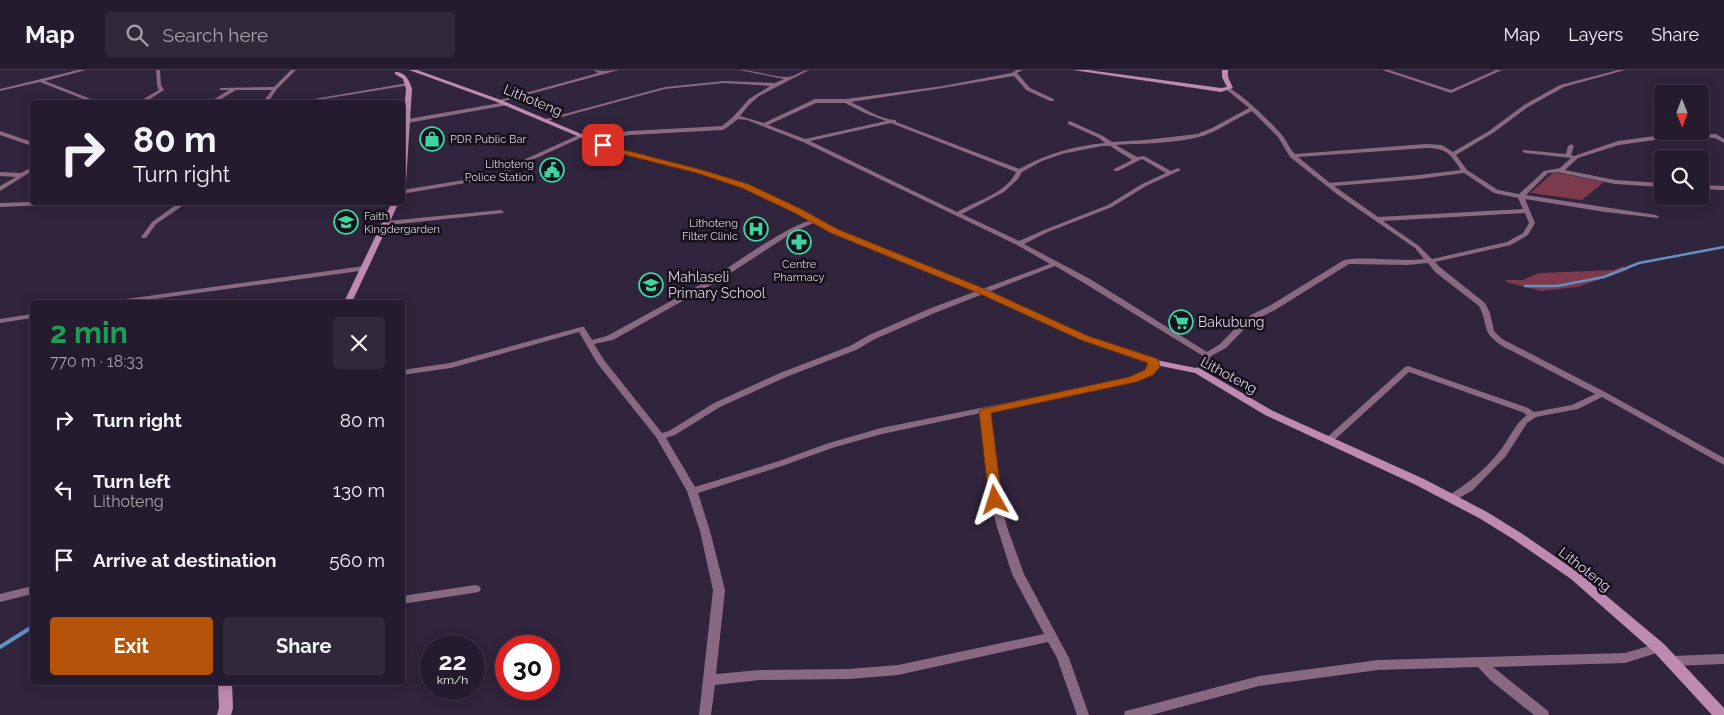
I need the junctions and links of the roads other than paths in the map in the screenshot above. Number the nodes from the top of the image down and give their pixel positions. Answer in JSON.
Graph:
{"nodes":[{"id":1,"x":84,"y":70,"type":"edge"},
{"id":2,"x":158,"y":70,"type":"edge"},
{"id":3,"x":294,"y":70,"type":"edge"},
{"id":4,"x":596,"y":70,"type":"edge"},
{"id":5,"x":617,"y":70,"type":"edge"},
{"id":6,"x":741,"y":70,"type":"edge"},
{"id":7,"x":807,"y":70,"type":"edge"},
{"id":8,"x":1021,"y":70,"type":"edge"},
{"id":9,"x":1076,"y":70,"type":"edge"},
{"id":10,"x":1225,"y":70,"type":"edge"},
{"id":11,"x":1384,"y":70,"type":"edge"},
{"id":12,"x":1480,"y":70,"type":"edge"},
{"id":13,"x":1500,"y":70,"type":"edge"},
{"id":14,"x":1596,"y":70,"type":"edge"},
{"id":15,"x":1623,"y":70,"type":"edge"},
{"id":16,"x":395,"y":71,"type":"edge"},
{"id":17,"x":602,"y":73,"type":"junction"},
{"id":18,"x":1491,"y":73,"type":"junction"},
{"id":19,"x":1015,"y":74,"type":"junction"},
{"id":20,"x":1610,"y":74,"type":"junction"},
{"id":21,"x":409,"y":75,"type":"edge"},
{"id":22,"x":792,"y":79,"type":"junction"},
{"id":23,"x":39,"y":80,"type":"junction"},
{"id":24,"x":778,"y":84,"type":"junction"},
{"id":25,"x":236,"y":88,"type":"junction"},
{"id":26,"x":275,"y":88,"type":"junction"},
{"id":27,"x":222,"y":89,"type":"dead end"},
{"id":28,"x":1228,"y":89,"type":"junction"},
{"id":29,"x":0,"y":90,"type":"edge"},
{"id":30,"x":89,"y":100,"type":"edge"},
{"id":31,"x":145,"y":100,"type":"edge"},
{"id":32,"x":216,"y":100,"type":"edge"},
{"id":33,"x":267,"y":100,"type":"edge"},
{"id":34,"x":307,"y":100,"type":"edge"},
{"id":35,"x":1052,"y":100,"type":"dead end"},
{"id":36,"x":846,"y":101,"type":"junction"},
{"id":37,"x":503,"y":102,"type":"junction"},
{"id":38,"x":1252,"y":109,"type":"junction"},
{"id":39,"x":405,"y":115,"type":"edge"},
{"id":40,"x":737,"y":117,"type":"junction"},
{"id":41,"x":545,"y":120,"type":"junction"},
{"id":42,"x":894,"y":121,"type":"junction"},
{"id":43,"x":405,"y":122,"type":"edge"},
{"id":44,"x":1070,"y":123,"type":"dead end"},
{"id":45,"x":764,"y":125,"type":"junction"},
{"id":46,"x":0,"y":133,"type":"edge"},
{"id":47,"x":1724,"y":134,"type":"edge"},
{"id":48,"x":1716,"y":136,"type":"junction"},
{"id":49,"x":586,"y":137,"type":"junction"},
{"id":50,"x":805,"y":141,"type":"junction"},
{"id":51,"x":1724,"y":141,"type":"edge"},
{"id":52,"x":30,"y":143,"type":"edge"},
{"id":53,"x":1109,"y":143,"type":"junction"},
{"id":54,"x":1571,"y":146,"type":"dead end"},
{"id":55,"x":1525,"y":151,"type":"dead end"},
{"id":56,"x":1453,"y":154,"type":"junction"},
{"id":57,"x":1292,"y":156,"type":"junction"},
{"id":58,"x":1568,"y":156,"type":"junction"},
{"id":59,"x":1576,"y":158,"type":"junction"},
{"id":60,"x":1136,"y":159,"type":"junction"},
{"id":61,"x":30,"y":170,"type":"edge"},
{"id":62,"x":1116,"y":170,"type":"dead end"},
{"id":63,"x":1178,"y":170,"type":"dead end"},
{"id":64,"x":1558,"y":170,"type":"junction"},
{"id":65,"x":1019,"y":171,"type":"junction"},
{"id":66,"x":1465,"y":171,"type":"junction"},
{"id":67,"x":1169,"y":172,"type":"junction"},
{"id":68,"x":0,"y":174,"type":"edge"},
{"id":69,"x":22,"y":176,"type":"junction"},
{"id":70,"x":1654,"y":184,"type":"edge"},
{"id":71,"x":1330,"y":185,"type":"junction"},
{"id":72,"x":1709,"y":187,"type":"edge"},
{"id":73,"x":1724,"y":188,"type":"edge"},
{"id":74,"x":0,"y":189,"type":"edge"},
{"id":75,"x":405,"y":192,"type":"edge"},
{"id":76,"x":1521,"y":196,"type":"junction"},
{"id":77,"x":30,"y":204,"type":"edge"},
{"id":78,"x":0,"y":205,"type":"edge"},
{"id":79,"x":181,"y":205,"type":"edge"},
{"id":80,"x":395,"y":205,"type":"edge"},
{"id":81,"x":1527,"y":211,"type":"junction"},
{"id":82,"x":501,"y":212,"type":"dead end"},
{"id":83,"x":957,"y":214,"type":"junction"},
{"id":84,"x":1656,"y":217,"type":"dead end"},
{"id":85,"x":1378,"y":219,"type":"junction"},
{"id":86,"x":814,"y":221,"type":"junction"},
{"id":87,"x":388,"y":223,"type":"junction"},
{"id":88,"x":144,"y":237,"type":"dead end"},
{"id":89,"x":1019,"y":244,"type":"junction"},
{"id":90,"x":1431,"y":261,"type":"junction"},
{"id":91,"x":1055,"y":264,"type":"junction"},
{"id":92,"x":364,"y":268,"type":"junction"},
{"id":93,"x":982,"y":291,"type":"junction"},
{"id":94,"x":133,"y":300,"type":"edge"},
{"id":95,"x":349,"y":300,"type":"edge"},
{"id":96,"x":30,"y":316,"type":"edge"},
{"id":97,"x":0,"y":321,"type":"edge"},
{"id":98,"x":590,"y":343,"type":"junction"},
{"id":99,"x":1207,"y":356,"type":"junction"},
{"id":100,"x":1154,"y":362,"type":"junction"},
{"id":101,"x":1198,"y":371,"type":"junction"},
{"id":102,"x":405,"y":372,"type":"edge"},
{"id":103,"x":1602,"y":394,"type":"junction"},
{"id":104,"x":985,"y":411,"type":"junction"},
{"id":105,"x":1534,"y":415,"type":"junction"},
{"id":106,"x":660,"y":436,"type":"junction"},
{"id":107,"x":1328,"y":441,"type":"junction"},
{"id":108,"x":1724,"y":462,"type":"edge"},
{"id":109,"x":692,"y":491,"type":"junction"},
{"id":110,"x":1450,"y":499,"type":"junction"},
{"id":111,"x":475,"y":589,"type":"dead end"},
{"id":112,"x":30,"y":590,"type":"edge"},
{"id":113,"x":0,"y":598,"type":"edge"},
{"id":114,"x":405,"y":600,"type":"edge"},
{"id":115,"x":1050,"y":637,"type":"junction"},
{"id":116,"x":1659,"y":648,"type":"junction"},
{"id":117,"x":1724,"y":659,"type":"edge"},
{"id":118,"x":1671,"y":661,"type":"junction"},
{"id":119,"x":1482,"y":663,"type":"junction"},
{"id":120,"x":710,"y":680,"type":"junction"},
{"id":121,"x":225,"y":685,"type":"edge"},
{"id":122,"x":224,"y":715,"type":"edge"},
{"id":123,"x":705,"y":715,"type":"edge"},
{"id":124,"x":1083,"y":715,"type":"edge"},
{"id":125,"x":1130,"y":715,"type":"edge"},
{"id":126,"x":1543,"y":715,"type":"edge"},
{"id":127,"x":1721,"y":715,"type":"edge"}],
"edges":[{"from":1,"to":23,"type":"street"},
{"from":2,"to":31,"type":"street"},
{"from":3,"to":26,"type":"street"},
{"from":4,"to":17,"type":"street"},
{"from":5,"to":17,"type":"street"},
{"from":6,"to":22,"type":"street"},
{"from":7,"to":22,"type":"street"},
{"from":8,"to":19,"type":"street"},
{"from":9,"to":28,"type":"main road"},
{"from":10,"to":28,"type":"main road"},
{"from":11,"to":18,"type":"street"},
{"from":12,"to":18,"type":"street"},
{"from":13,"to":18,"type":"street"},
{"from":14,"to":20,"type":"street"},
{"from":15,"to":20,"type":"street"},
{"from":16,"to":21,"type":"main road","name":"Lithoteng"},
{"from":17,"to":37,"type":"street"},
{"from":19,"to":35,"type":"street"},
{"from":19,"to":36,"type":"street"},
{"from":20,"to":56,"type":"street"},
{"from":21,"to":34,"type":"street"},
{"from":21,"to":37,"type":"main road","name":"Lithoteng"},
{"from":21,"to":39,"type":"main road"},
{"from":22,"to":24,"type":"street"},
{"from":23,"to":29,"type":"street"},
{"from":23,"to":30,"type":"street"},
{"from":24,"to":40,"type":"street"},
{"from":24,"to":41,"type":"street"},
{"from":25,"to":26,"type":"street"},
{"from":25,"to":27,"type":"street"},
{"from":25,"to":32,"type":"street"},
{"from":26,"to":33,"type":"street"},
{"from":28,"to":38,"type":"street"},
{"from":36,"to":42,"type":"street"},
{"from":36,"to":45,"type":"street"},
{"from":37,"to":41,"type":"main road","name":"Lithoteng"},
{"from":37,"to":43,"type":"street"},
{"from":38,"to":53,"type":"street"},
{"from":38,"to":57,"type":"street"},
{"from":40,"to":45,"type":"street"},
{"from":40,"to":49,"type":"street"},
{"from":41,"to":49,"type":"main road","name":"Lithoteng"},
{"from":42,"to":50,"type":"street"},
{"from":42,"to":65,"type":"street"},
{"from":44,"to":53,"type":"street"},
{"from":45,"to":50,"type":"street"},
{"from":46,"to":52,"type":"street"},
{"from":47,"to":48,"type":"street"},
{"from":48,"to":51,"type":"street"},
{"from":48,"to":59,"type":"street"},
{"from":49,"to":75,"type":"street"},
{"from":49,"to":86,"type":"main road","name":"Lithoteng"},
{"from":50,"to":83,"type":"street"},
{"from":53,"to":60,"type":"street"},
{"from":53,"to":65,"type":"street"},
{"from":54,"to":58,"type":"street"},
{"from":55,"to":58,"type":"street"},
{"from":56,"to":57,"type":"street"},
{"from":56,"to":66,"type":"street"},
{"from":57,"to":71,"type":"street"},
{"from":58,"to":59,"type":"street"},
{"from":59,"to":64,"type":"street"},
{"from":60,"to":62,"type":"street"},
{"from":60,"to":67,"type":"street"},
{"from":61,"to":69,"type":"street"},
{"from":63,"to":67,"type":"street"},
{"from":64,"to":70,"type":"street"},
{"from":64,"to":76,"type":"street"},
{"from":65,"to":83,"type":"street"},
{"from":66,"to":71,"type":"street"},
{"from":66,"to":76,"type":"street"},
{"from":67,"to":89,"type":"street"},
{"from":68,"to":69,"type":"street"},
{"from":69,"to":74,"type":"street"},
{"from":71,"to":85,"type":"street"},
{"from":72,"to":73,"type":"street"},
{"from":76,"to":81,"type":"street"},
{"from":76,"to":84,"type":"street"},
{"from":77,"to":78,"type":"street"},
{"from":79,"to":88,"type":"street"},
{"from":80,"to":87,"type":"main road"},
{"from":81,"to":85,"type":"street"},
{"from":81,"to":90,"type":"street"},
{"from":82,"to":87,"type":"street"},
{"from":83,"to":89,"type":"street"},
{"from":85,"to":90,"type":"street"},
{"from":86,"to":93,"type":"main road","name":"Lithoteng"},
{"from":86,"to":98,"type":"street"},
{"from":87,"to":92,"type":"main road"},
{"from":89,"to":91,"type":"street"},
{"from":90,"to":99,"type":"street"},
{"from":90,"to":103,"type":"street"},
{"from":91,"to":93,"type":"street"},
{"from":91,"to":99,"type":"street"},
{"from":92,"to":94,"type":"street"},
{"from":92,"to":95,"type":"main road"},
{"from":93,"to":100,"type":"main road","name":"Lithoteng"},
{"from":93,"to":106,"type":"street"},
{"from":96,"to":97,"type":"street"},
{"from":98,"to":102,"type":"street"},
{"from":98,"to":106,"type":"street"},
{"from":99,"to":101,"type":"street"},
{"from":100,"to":101,"type":"main road","name":"Lithoteng"},
{"from":100,"to":104,"type":"street"},
{"from":101,"to":107,"type":"main road","name":"Lithoteng"},
{"from":103,"to":105,"type":"street"},
{"from":103,"to":108,"type":"street"},
{"from":104,"to":109,"type":"street"},
{"from":104,"to":115,"type":"street"},
{"from":105,"to":107,"type":"street"},
{"from":105,"to":110,"type":"street"},
{"from":106,"to":109,"type":"street"},
{"from":107,"to":110,"type":"main road","name":"Lithoteng"},
{"from":109,"to":120,"type":"street"},
{"from":110,"to":116,"type":"main road","name":"Lithoteng"},
{"from":111,"to":114,"type":"street"},
{"from":112,"to":113,"type":"street"},
{"from":115,"to":120,"type":"street"},
{"from":115,"to":124,"type":"street"},
{"from":116,"to":118,"type":"main road","name":"Lithoteng"},
{"from":116,"to":119,"type":"street"},
{"from":117,"to":118,"type":"street"},
{"from":118,"to":127,"type":"main road","name":"Lithoteng"},
{"from":119,"to":125,"type":"street"},
{"from":119,"to":126,"type":"street"},
{"from":120,"to":123,"type":"street"},
{"from":121,"to":122,"type":"main road"}]}
